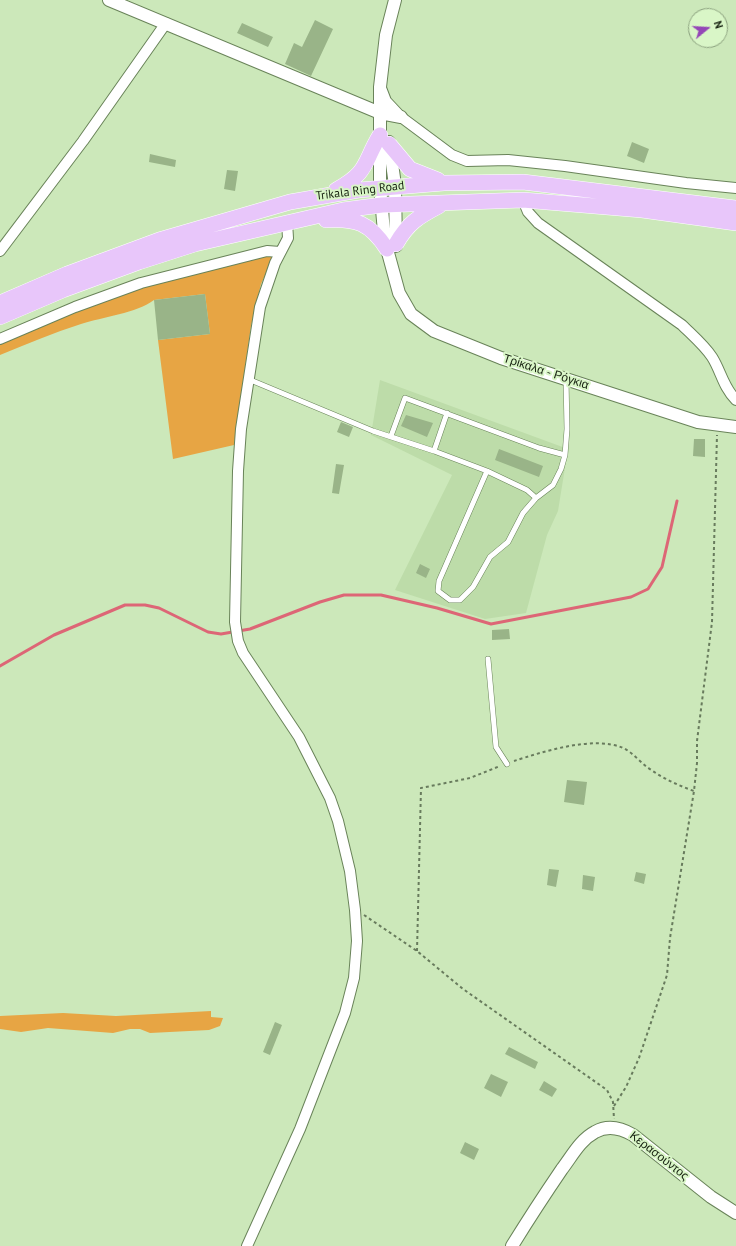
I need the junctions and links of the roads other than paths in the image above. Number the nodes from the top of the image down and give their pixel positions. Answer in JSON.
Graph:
{"nodes":[{"id":1,"x":109,"y":0,"type":"edge"},
{"id":2,"x":395,"y":0,"type":"edge"},
{"id":3,"x":166,"y":23,"type":"junction"},
{"id":4,"x":380,"y":86,"type":"junction"},
{"id":5,"x":401,"y":117,"type":"junction"},
{"id":6,"x":382,"y":129,"type":"junction"},
{"id":7,"x":444,"y":182,"type":"junction"},
{"id":8,"x":395,"y":185,"type":"junction"},
{"id":9,"x":380,"y":187,"type":"junction"},
{"id":10,"x":736,"y":188,"type":"edge"},
{"id":11,"x":328,"y":195,"type":"junction"},
{"id":12,"x":523,"y":200,"type":"junction"},
{"id":13,"x":444,"y":204,"type":"junction"},
{"id":14,"x":389,"y":205,"type":"junction"},
{"id":15,"x":736,"y":208,"type":"edge"},
{"id":16,"x":291,"y":221,"type":"junction"},
{"id":17,"x":736,"y":223,"type":"edge"},
{"id":18,"x":392,"y":247,"type":"junction"},
{"id":19,"x":0,"y":251,"type":"edge"},
{"id":20,"x":280,"y":252,"type":"junction"},
{"id":21,"x":0,"y":303,"type":"edge"},
{"id":22,"x":0,"y":318,"type":"edge"},
{"id":23,"x":0,"y":339,"type":"edge"},
{"id":24,"x":565,"y":378,"type":"junction"},
{"id":25,"x":248,"y":379,"type":"junction"},
{"id":26,"x":736,"y":400,"type":"edge"},
{"id":27,"x":447,"y":413,"type":"junction"},
{"id":28,"x":736,"y":427,"type":"edge"},
{"id":29,"x":391,"y":436,"type":"junction"},
{"id":30,"x":434,"y":451,"type":"junction"},
{"id":31,"x":565,"y":455,"type":"junction"},
{"id":32,"x":487,"y":471,"type":"junction"},
{"id":33,"x":536,"y":498,"type":"junction"},
{"id":34,"x":488,"y":659,"type":"dead end"},
{"id":35,"x":507,"y":764,"type":"road end"},
{"id":36,"x":736,"y":1214,"type":"edge"},
{"id":37,"x":247,"y":1246,"type":"edge"},
{"id":38,"x":512,"y":1246,"type":"edge"}],
"edges":[{"from":1,"to":3,"type":"street"},
{"from":2,"to":4,"type":"street","name":"Τρίκαλα - Ρόγκια"},
{"from":3,"to":6,"type":"street"},
{"from":3,"to":19,"type":"street"},
{"from":4,"to":5,"type":"street"},
{"from":4,"to":6,"type":"street","name":"Τρίκαλα - Ρόγκια"},
{"from":5,"to":6,"type":"street"},
{"from":5,"to":10,"type":"street"},
{"from":6,"to":7,"type":"main road"},
{"from":6,"to":8,"type":"street","name":"Τρίκαλα - Ρόγκια"},
{"from":6,"to":9,"type":"street","name":"Τρίκαλα - Ρόγκια"},
{"from":6,"to":11,"type":"main road"},
{"from":7,"to":8,"type":"main road","name":"Trikala Ring Road"},
{"from":7,"to":15,"type":"main road","name":"Trikala Ring Road"},
{"from":8,"to":9,"type":"main road","name":"Trikala Ring Road"},
{"from":8,"to":14,"type":"street","name":"Τρίκαλα - Ρόγκια"},
{"from":9,"to":11,"type":"main road","name":"Trikala Ring Road"},
{"from":9,"to":14,"type":"street","name":"Τρίκαλα - Ρόγκια"},
{"from":11,"to":21,"type":"main road","name":"Trikala Ring Road"},
{"from":12,"to":13,"type":"main road","name":"Trikala Ring Road"},
{"from":12,"to":17,"type":"main road","name":"Trikala Ring Road"},
{"from":12,"to":26,"type":"street"},
{"from":13,"to":14,"type":"main road","name":"Trikala Ring Road"},
{"from":13,"to":18,"type":"main road"},
{"from":14,"to":16,"type":"main road","name":"Trikala Ring Road"},
{"from":14,"to":18,"type":"street","name":"Τρίκαλα - Ρόγκια"},
{"from":16,"to":18,"type":"main road"},
{"from":16,"to":20,"type":"street"},
{"from":16,"to":22,"type":"main road","name":"Trikala Ring Road"},
{"from":18,"to":24,"type":"street","name":"Τρίκαλα - Ρόγκια"},
{"from":20,"to":23,"type":"street"},
{"from":20,"to":25,"type":"street"},
{"from":24,"to":28,"type":"street","name":"Τρίκαλα - Ρόγκια"},
{"from":24,"to":31,"type":"lane"},
{"from":25,"to":29,"type":"lane"},
{"from":25,"to":37,"type":"street"},
{"from":27,"to":29,"type":"lane"},
{"from":27,"to":30,"type":"lane"},
{"from":27,"to":31,"type":"lane"},
{"from":29,"to":30,"type":"lane"},
{"from":30,"to":32,"type":"lane"},
{"from":31,"to":33,"type":"lane"},
{"from":32,"to":33,"type":"lane"},
{"from":32,"to":33,"type":"lane"},
{"from":34,"to":35,"type":"lane"},
{"from":36,"to":38,"type":"street","name":"Κερασούντος"}]}
